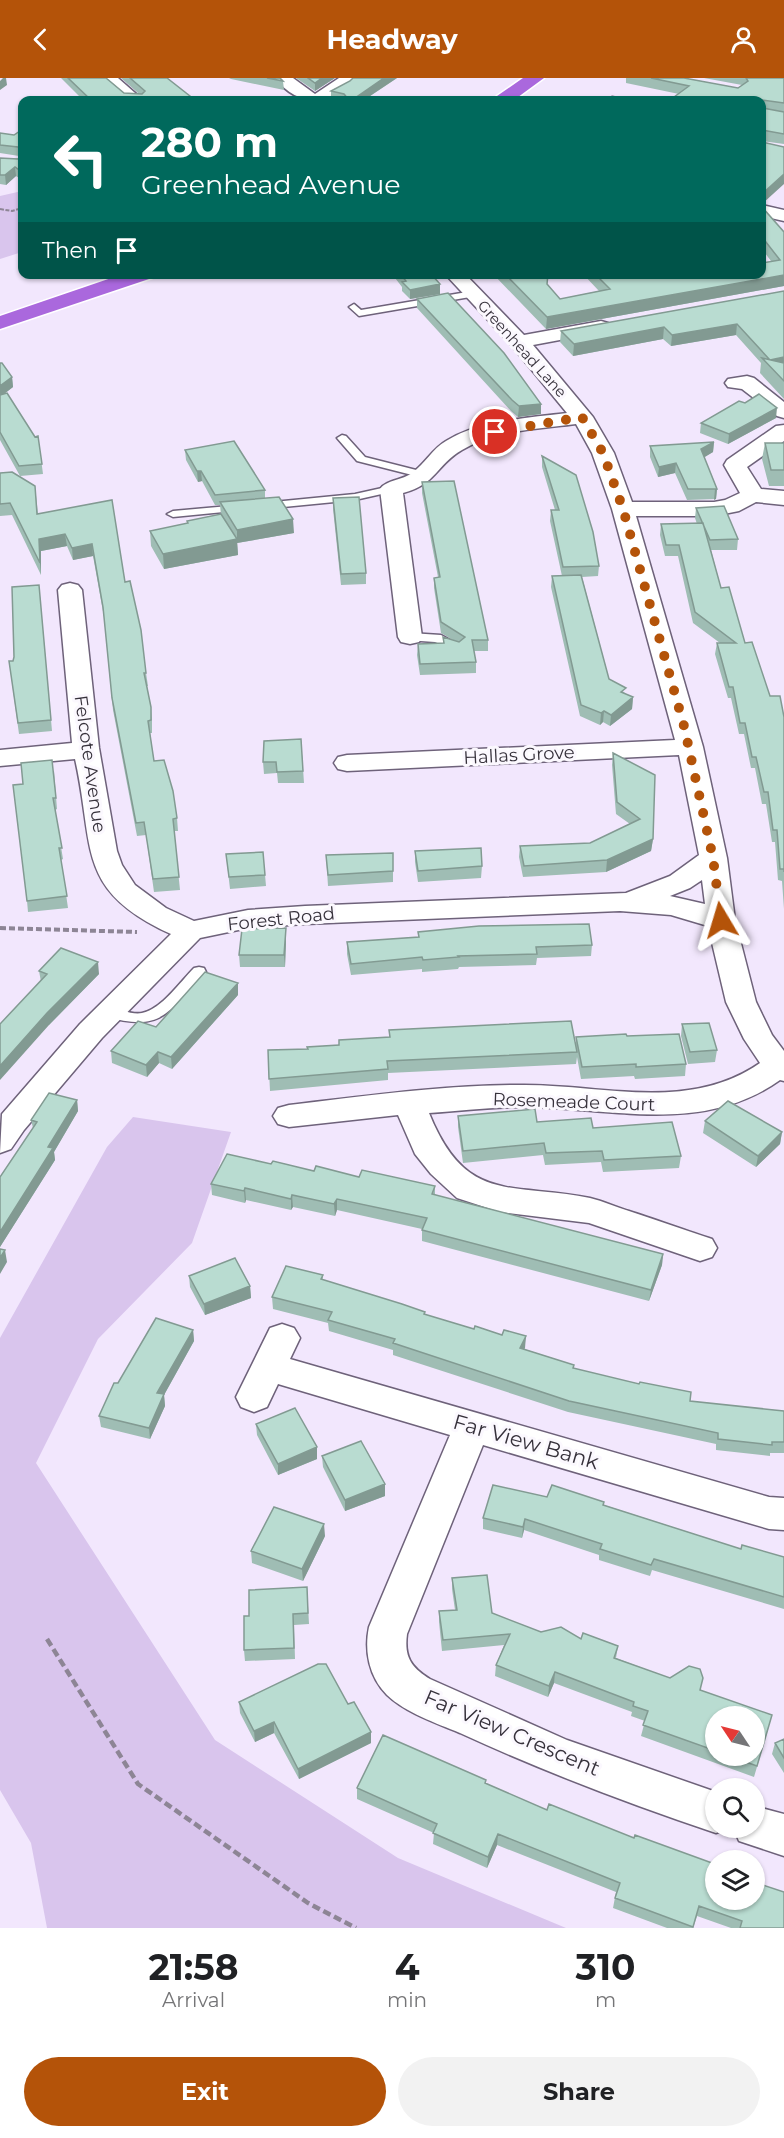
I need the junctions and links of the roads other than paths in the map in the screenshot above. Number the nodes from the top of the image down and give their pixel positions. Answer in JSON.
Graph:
{"nodes":[{"id":1,"x":108,"y":78,"type":"edge"},
{"id":2,"x":283,"y":78,"type":"edge"},
{"id":3,"x":350,"y":78,"type":"edge"},
{"id":4,"x":534,"y":78,"type":"edge"},
{"id":5,"x":130,"y":96,"type":"edge"},
{"id":6,"x":309,"y":96,"type":"edge"},
{"id":7,"x":321,"y":96,"type":"edge"},
{"id":8,"x":509,"y":96,"type":"edge"},
{"id":9,"x":766,"y":211,"type":"edge"},
{"id":10,"x":784,"y":216,"type":"edge"},
{"id":11,"x":130,"y":279,"type":"edge"},
{"id":12,"x":459,"y":279,"type":"edge"},
{"id":13,"x":473,"y":294,"type":"junction"},
{"id":14,"x":354,"y":307,"type":"dead end"},
{"id":15,"x":0,"y":323,"type":"edge"},
{"id":16,"x":621,"y":323,"type":"edge"},
{"id":17,"x":519,"y":342,"type":"junction"},
{"id":18,"x":741,"y":379,"type":"dead end"},
{"id":19,"x":784,"y":412,"type":"edge"},
{"id":20,"x":582,"y":417,"type":"junction"},
{"id":21,"x":784,"y":431,"type":"edge"},
{"id":22,"x":342,"y":438,"type":"dead end"},
{"id":23,"x":424,"y":475,"type":"junction"},
{"id":24,"x":391,"y":489,"type":"junction"},
{"id":25,"x":753,"y":495,"type":"junction"},
{"id":26,"x":784,"y":498,"type":"edge"},
{"id":27,"x":623,"y":509,"type":"junction"},
{"id":28,"x":173,"y":514,"type":"dead end"},
{"id":29,"x":70,"y":590,"type":"dead end"},
{"id":30,"x":410,"y":637,"type":"joint"},
{"id":31,"x":457,"y":647,"type":"edge"},
{"id":32,"x":690,"y":747,"type":"junction"},
{"id":33,"x":87,"y":750,"type":"junction"},
{"id":34,"x":0,"y":758,"type":"edge"},
{"id":35,"x":347,"y":763,"type":"dead end"},
{"id":36,"x":713,"y":858,"type":"junction"},
{"id":37,"x":620,"y":902,"type":"junction"},
{"id":38,"x":185,"y":928,"type":"junction"},
{"id":39,"x":725,"y":933,"type":"junction"},
{"id":40,"x":199,"y":972,"type":"dead end"},
{"id":41,"x":109,"y":1012,"type":"junction"},
{"id":42,"x":781,"y":1068,"type":"edge"},
{"id":43,"x":409,"y":1103,"type":"junction"},
{"id":44,"x":289,"y":1116,"type":"dead end"},
{"id":45,"x":0,"y":1141,"type":"edge"},
{"id":46,"x":700,"y":1248,"type":"dead end"},
{"id":47,"x":269,"y":1368,"type":"dead end"},
{"id":48,"x":472,"y":1427,"type":"junction"},
{"id":49,"x":784,"y":1514,"type":"edge"},
{"id":50,"x":705,"y":1809,"type":"edge"},
{"id":51,"x":765,"y":1829,"type":"edge"},
{"id":52,"x":784,"y":1835,"type":"edge"}],
"edges":[{"from":1,"to":5,"type":"street"},
{"from":2,"to":6,"type":"street"},
{"from":3,"to":7,"type":"street"},
{"from":4,"to":8,"type":"highway"},
{"from":9,"to":10,"type":"street"},
{"from":11,"to":15,"type":"highway"},
{"from":12,"to":13,"type":"street","name":"Greenhead Lane"},
{"from":13,"to":14,"type":"lane"},
{"from":13,"to":17,"type":"street","name":"Greenhead Lane"},
{"from":16,"to":17,"type":"street"},
{"from":17,"to":20,"type":"street","name":"Greenhead Lane"},
{"from":18,"to":19,"type":"street"},
{"from":20,"to":23,"type":"street"},
{"from":20,"to":27,"type":"street","name":"Greenhead Lane"},
{"from":21,"to":25,"type":"street"},
{"from":22,"to":23,"type":"lane"},
{"from":23,"to":24,"type":"street"},
{"from":24,"to":28,"type":"lane"},
{"from":24,"to":30,"type":"street"},
{"from":25,"to":26,"type":"street"},
{"from":25,"to":27,"type":"street"},
{"from":27,"to":32,"type":"street","name":"Greenhead Lane"},
{"from":29,"to":33,"type":"street","name":"Felcote Avenue"},
{"from":30,"to":31,"type":"lane"},
{"from":32,"to":35,"type":"street","name":"Hallas Grove"},
{"from":32,"to":36,"type":"street","name":"Greenhead Lane"},
{"from":33,"to":34,"type":"street"},
{"from":33,"to":38,"type":"street","name":"Felcote Avenue"},
{"from":36,"to":37,"type":"street","name":"Forest Road"},
{"from":36,"to":39,"type":"street","name":"Greenhead Lane"},
{"from":37,"to":38,"type":"street","name":"Forest Road"},
{"from":37,"to":39,"type":"street","name":"Forest Road"},
{"from":38,"to":41,"type":"street"},
{"from":39,"to":42,"type":"street","name":"Greenhead Lane"},
{"from":40,"to":41,"type":"lane"},
{"from":41,"to":45,"type":"street"},
{"from":42,"to":43,"type":"street","name":"Rosemeade Court"},
{"from":43,"to":44,"type":"street","name":"Rosemeade Court"},
{"from":43,"to":46,"type":"street"},
{"from":47,"to":48,"type":"street","name":"Far View Bank"},
{"from":48,"to":49,"type":"street","name":"Far View Bank"},
{"from":48,"to":50,"type":"street","name":"Far View Crescent"},
{"from":51,"to":52,"type":"street"}]}
